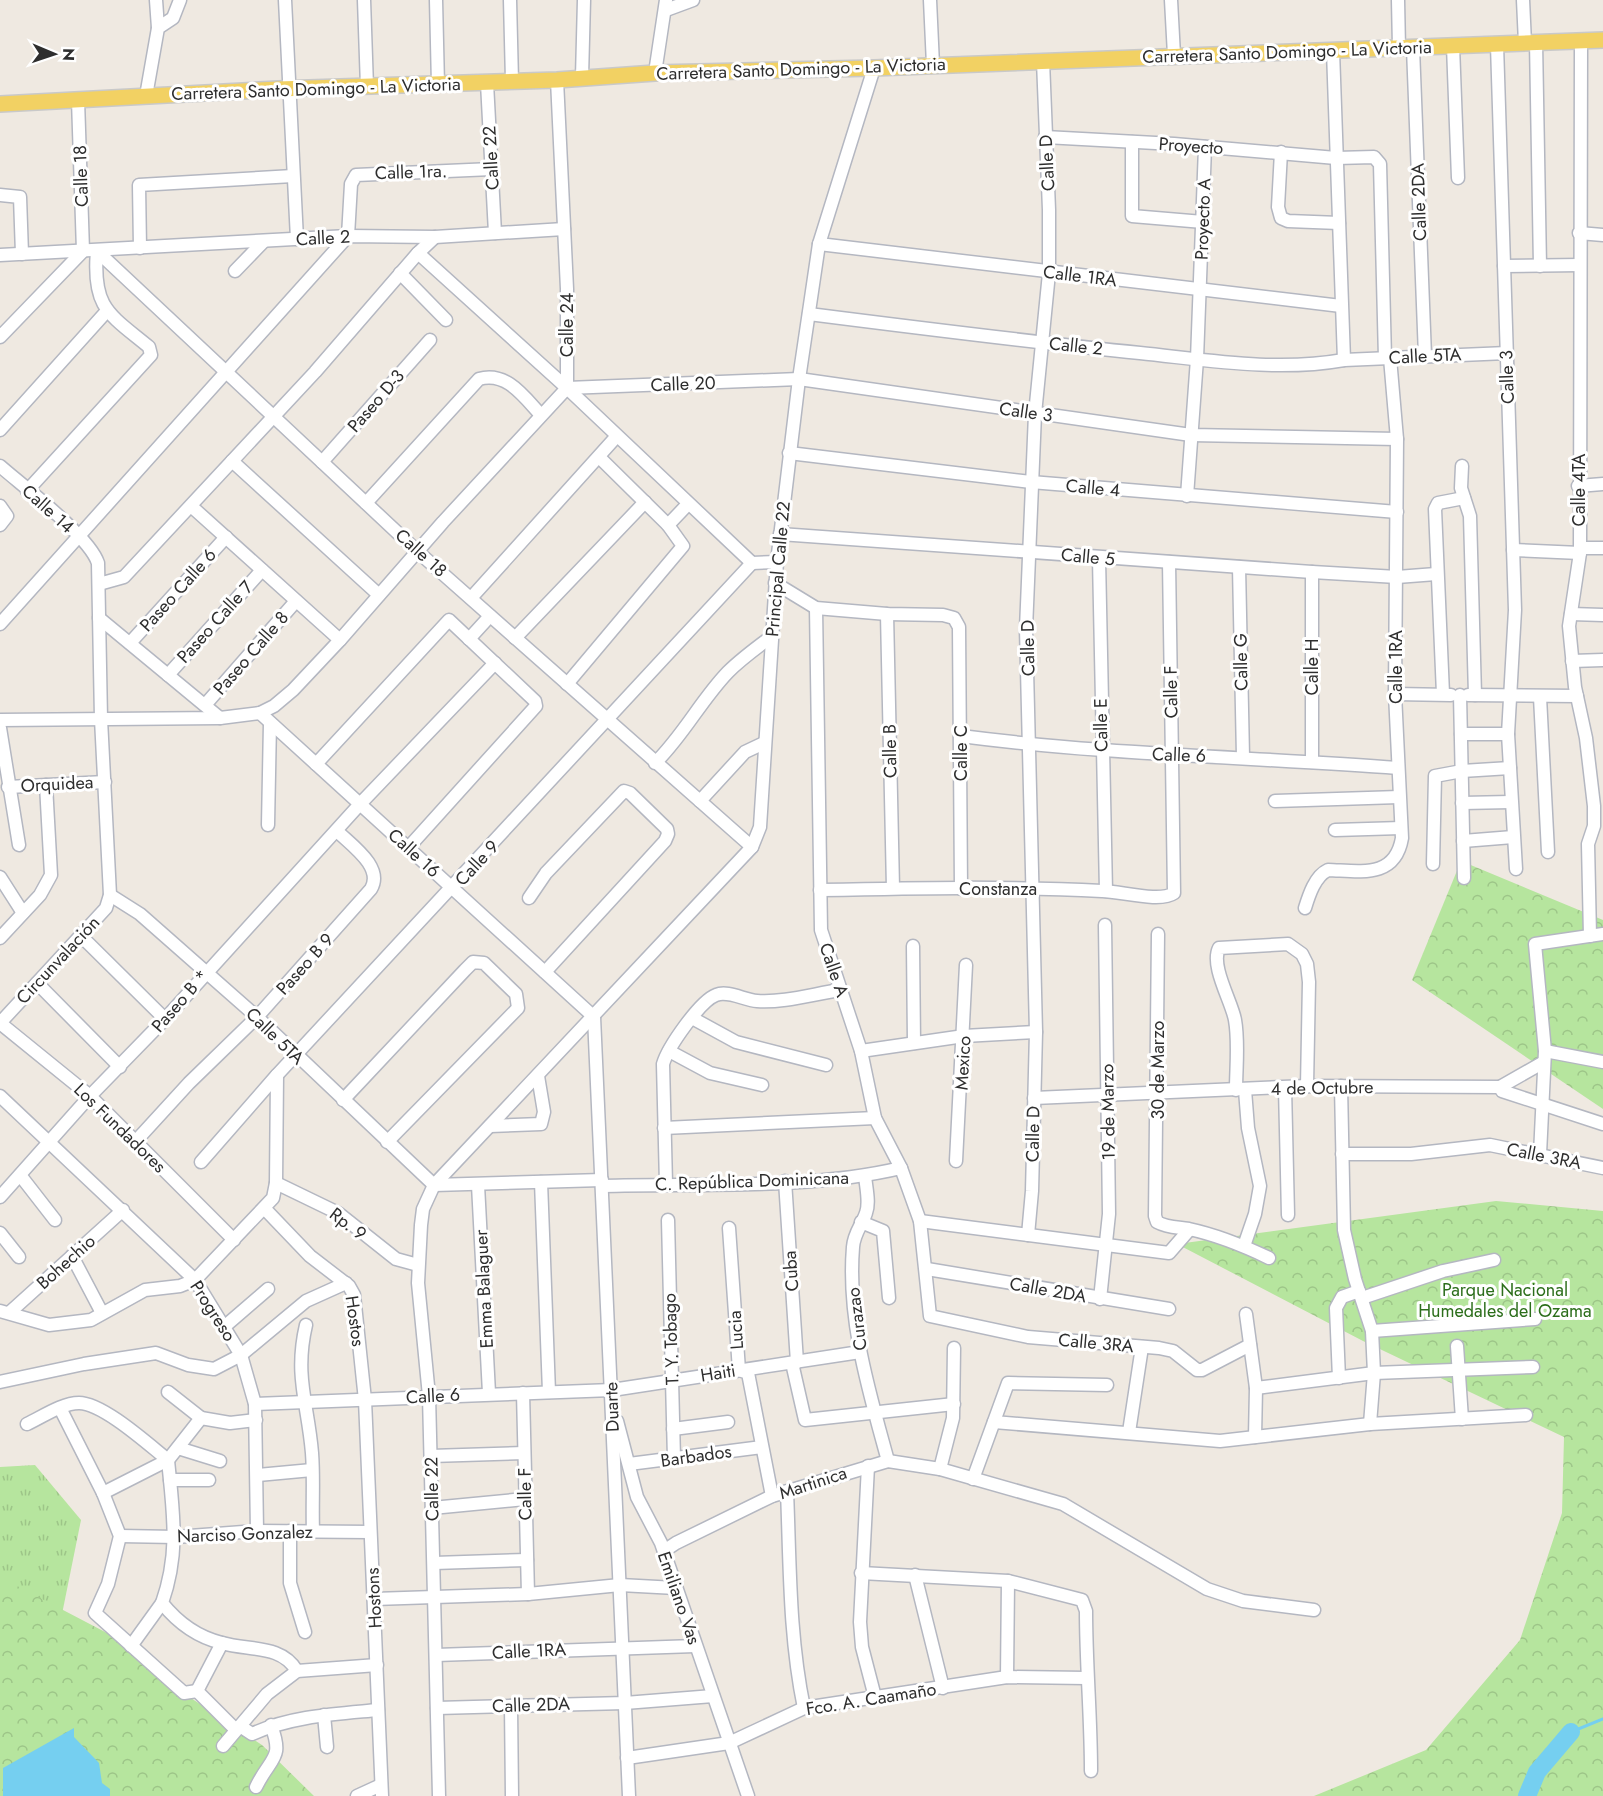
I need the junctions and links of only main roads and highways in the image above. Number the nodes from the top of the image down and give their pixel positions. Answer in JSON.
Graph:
{"nodes":[{"id":1,"x":1603,"y":40,"type":"edge"},
{"id":2,"x":0,"y":104,"type":"edge"}],
"edges":[{"from":1,"to":2,"type":"main road","name":"Carretera Santo Domingo - La Victoria"}]}
